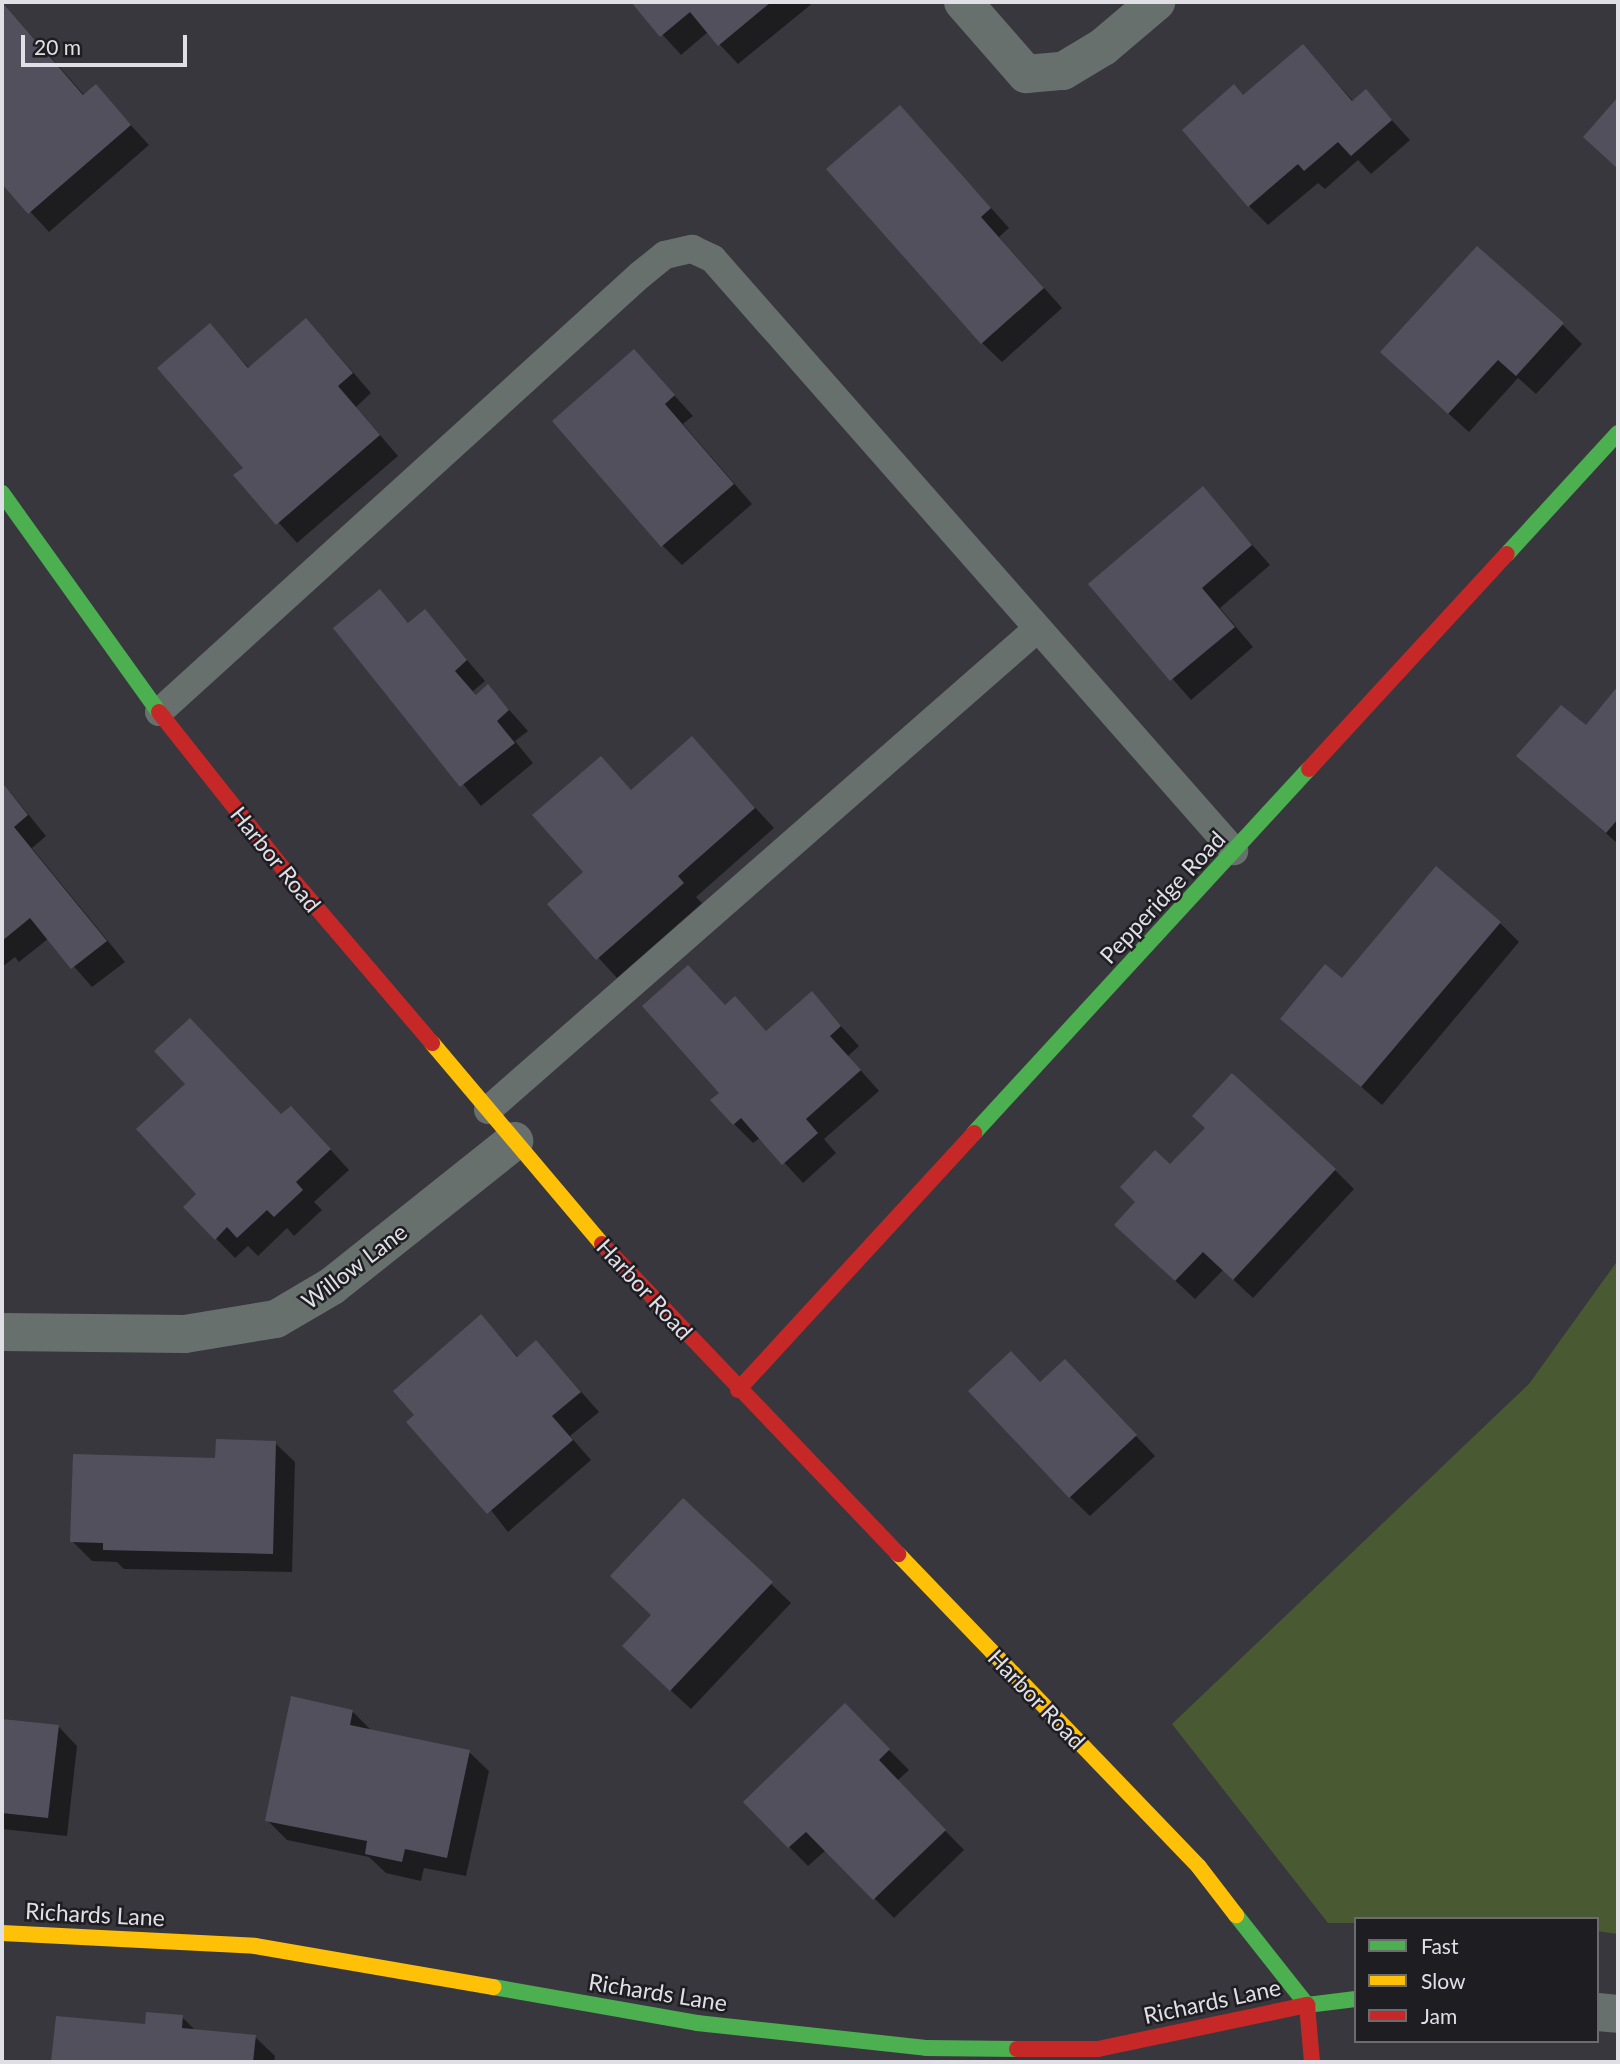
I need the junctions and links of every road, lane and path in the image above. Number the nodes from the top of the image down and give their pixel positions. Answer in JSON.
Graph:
{"nodes":[{"id":1,"x":963,"y":2,"type":"edge"},
{"id":2,"x":1156,"y":2,"type":"edge"},
{"id":3,"x":1618,"y":433,"type":"edge"},
{"id":4,"x":2,"y":493,"type":"edge"},
{"id":5,"x":1038,"y":628,"type":"junction"},
{"id":6,"x":159,"y":712,"type":"junction"},
{"id":7,"x":1234,"y":851,"type":"junction"},
{"id":8,"x":488,"y":1110,"type":"junction"},
{"id":9,"x":514,"y":1141,"type":"junction"},
{"id":10,"x":2,"y":1332,"type":"edge"},
{"id":11,"x":738,"y":1390,"type":"junction"},
{"id":12,"x":2,"y":1933,"type":"edge"},
{"id":13,"x":1354,"y":1999,"type":"edge"},
{"id":14,"x":1307,"y":2005,"type":"junction"},
{"id":15,"x":1599,"y":2012,"type":"edge"},
{"id":16,"x":1618,"y":2014,"type":"edge"},
{"id":17,"x":1312,"y":2062,"type":"edge"}],
"edges":[{"from":1,"to":2,"type":"street"},
{"from":3,"to":7,"type":"street","name":"Pepperidge Road"},
{"from":4,"to":6,"type":"street","name":"Harbor Road"},
{"from":5,"to":6,"type":"lane"},
{"from":5,"to":7,"type":"lane"},
{"from":5,"to":8,"type":"lane"},
{"from":6,"to":8,"type":"street","name":"Harbor Road"},
{"from":7,"to":11,"type":"street","name":"Pepperidge Road"},
{"from":8,"to":9,"type":"street","name":"Harbor Road"},
{"from":9,"to":10,"type":"street","name":"Willow Lane"},
{"from":9,"to":11,"type":"street","name":"Harbor Road"},
{"from":11,"to":14,"type":"street","name":"Harbor Road"},
{"from":12,"to":14,"type":"street","name":"Richards Lane"},
{"from":13,"to":14,"type":"street"},
{"from":14,"to":17,"type":"street"},
{"from":15,"to":16,"type":"street"}]}
